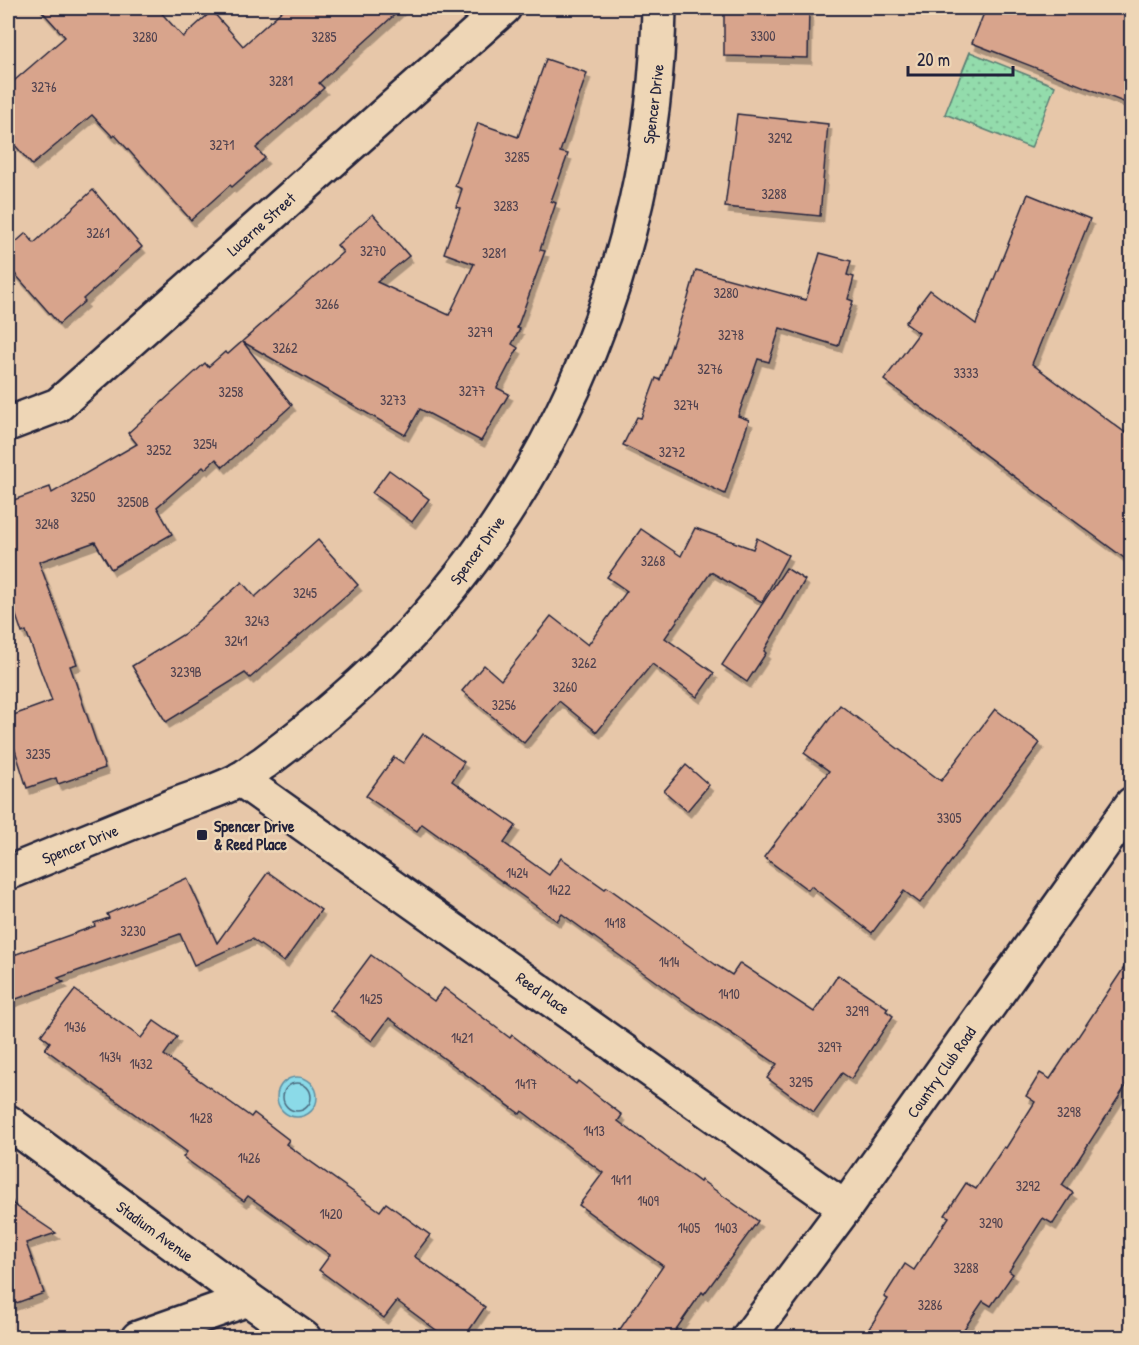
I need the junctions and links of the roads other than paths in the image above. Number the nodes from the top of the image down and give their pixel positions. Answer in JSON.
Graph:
{"nodes":[{"id":1,"x":504,"y":8,"type":"edge"},
{"id":2,"x":659,"y":8,"type":"edge"},
{"id":3,"x":8,"y":424,"type":"edge"},
{"id":4,"x":240,"y":779,"type":"junction"},
{"id":5,"x":1131,"y":804,"type":"edge"},
{"id":6,"x":8,"y":873,"type":"edge"},
{"id":7,"x":8,"y":1122,"type":"edge"},
{"id":8,"x":845,"y":1208,"type":"junction"},
{"id":9,"x":248,"y":1299,"type":"junction"},
{"id":10,"x":138,"y":1338,"type":"edge"},
{"id":11,"x":304,"y":1338,"type":"edge"},
{"id":12,"x":748,"y":1338,"type":"edge"}],
"edges":[{"from":1,"to":3,"type":"street","name":"Lucerne Street"},
{"from":2,"to":4,"type":"street","name":"Spencer Drive"},
{"from":4,"to":6,"type":"street","name":"Spencer Drive"},
{"from":4,"to":8,"type":"street","name":"Reed Place"},
{"from":5,"to":8,"type":"street","name":"Country Club Road"},
{"from":7,"to":9,"type":"street","name":"Stadium Avenue"},
{"from":8,"to":12,"type":"street","name":"Country Club Road"},
{"from":9,"to":10,"type":"street"},
{"from":9,"to":11,"type":"street","name":"Stadium Avenue"}]}
